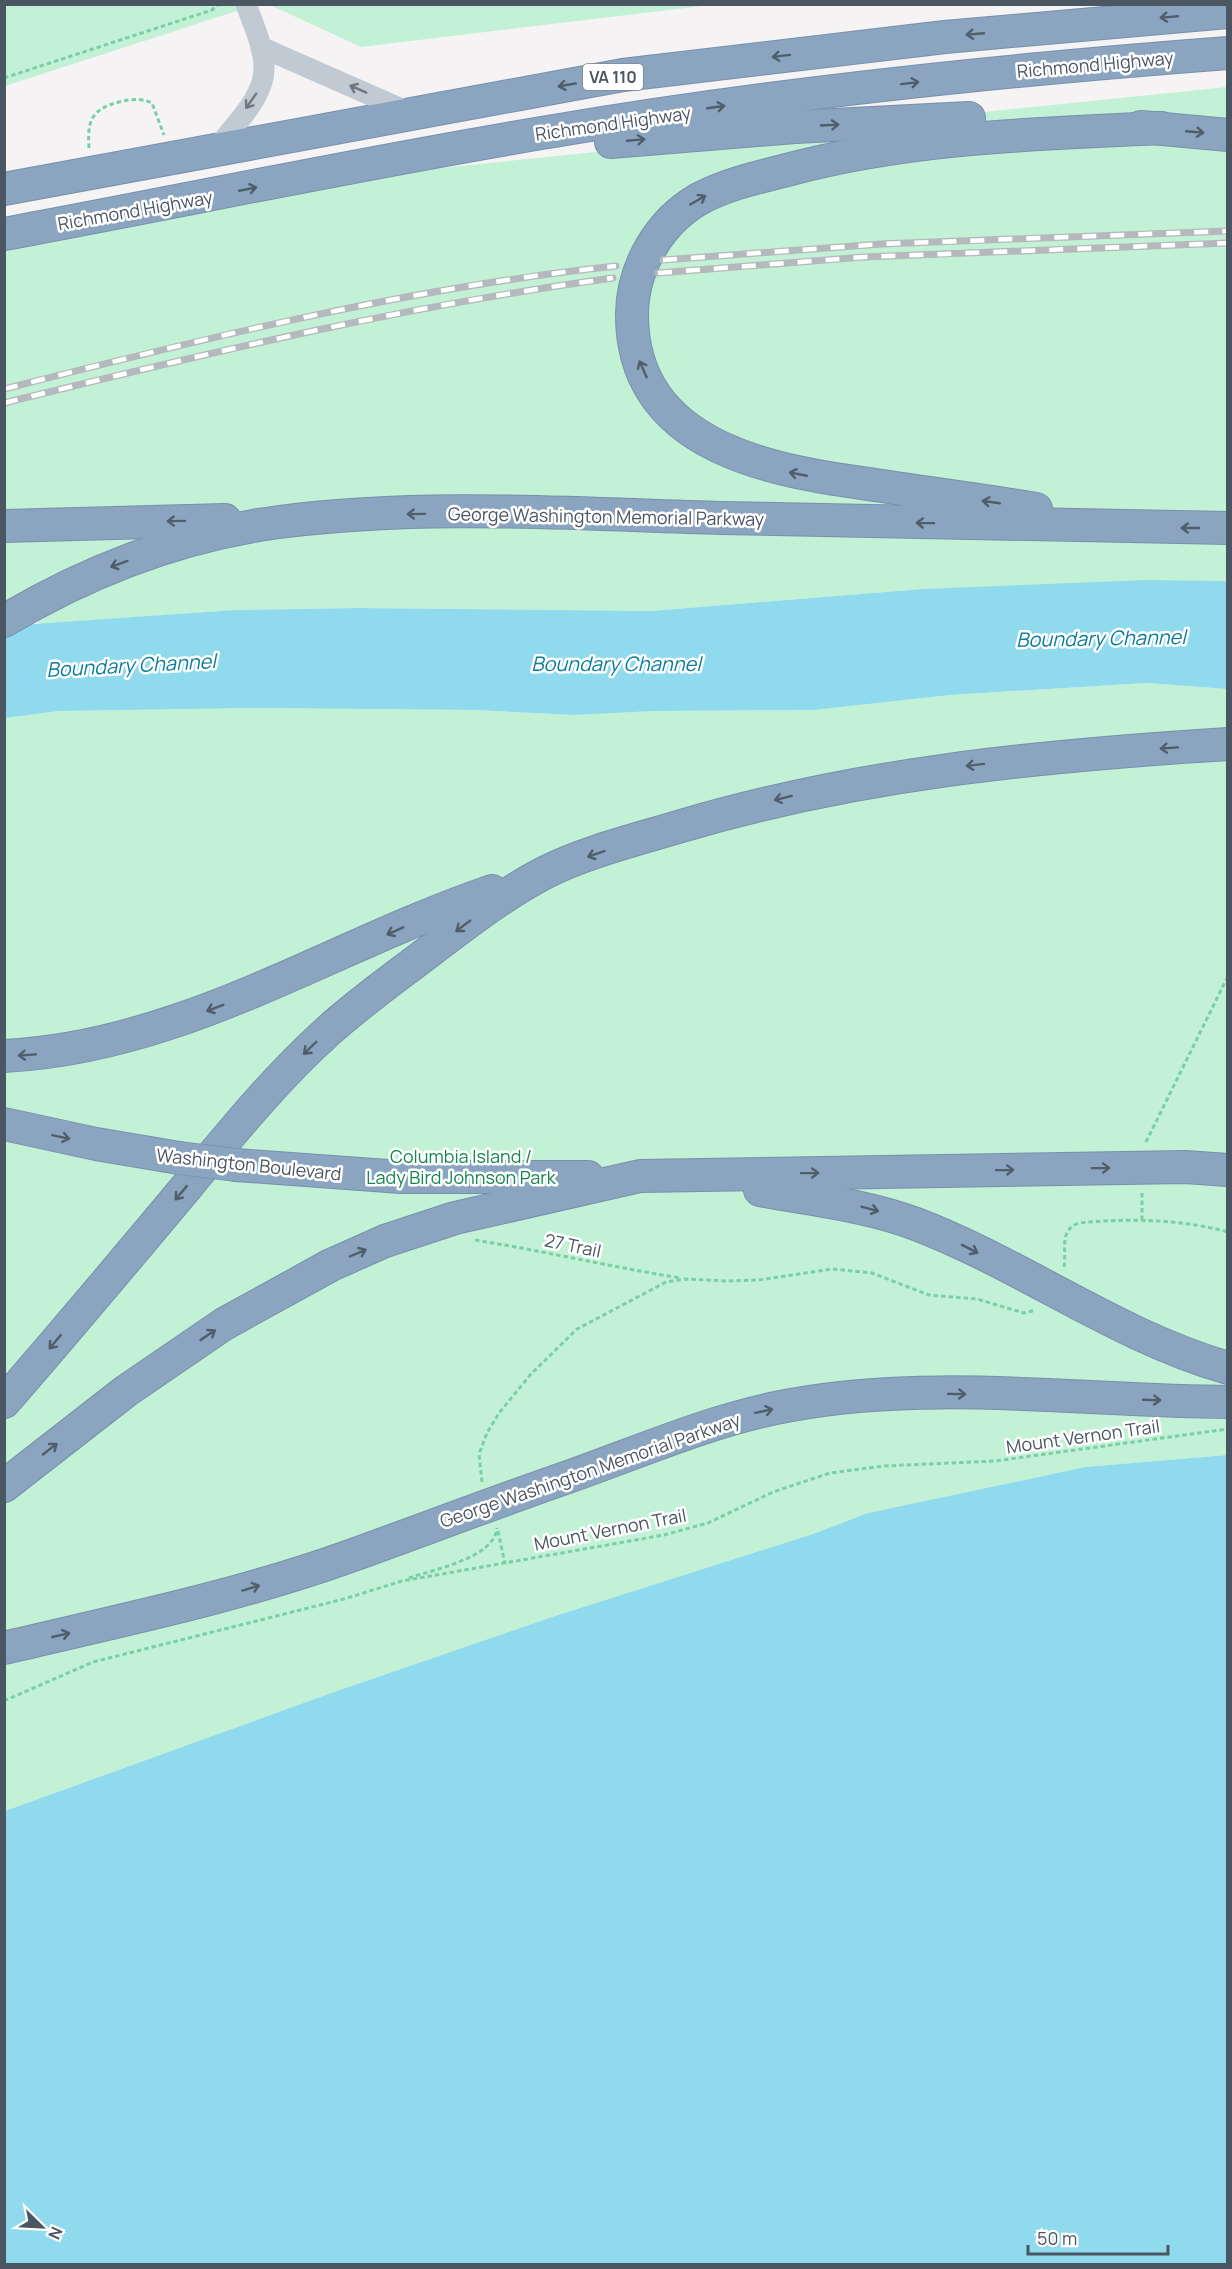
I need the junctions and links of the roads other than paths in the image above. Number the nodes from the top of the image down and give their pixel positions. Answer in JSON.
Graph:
{"nodes":[{"id":1,"x":246,"y":4,"type":"edge"},
{"id":2,"x":1227,"y":12,"type":"edge"},
{"id":3,"x":261,"y":47,"type":"junction"},
{"id":4,"x":1227,"y":53,"type":"edge"},
{"id":5,"x":411,"y":113,"type":"junction"},
{"id":6,"x":1162,"y":128,"type":"junction"},
{"id":7,"x":1227,"y":135,"type":"edge"},
{"id":8,"x":217,"y":148,"type":"junction"},
{"id":9,"x":389,"y":159,"type":"junction"},
{"id":10,"x":4,"y":189,"type":"edge"},
{"id":11,"x":4,"y":234,"type":"edge"},
{"id":12,"x":277,"y":522,"type":"junction"},
{"id":13,"x":4,"y":526,"type":"edge"},
{"id":14,"x":1152,"y":528,"type":"junction"},
{"id":15,"x":1227,"y":528,"type":"edge"},
{"id":16,"x":17,"y":614,"type":"edge"},
{"id":17,"x":1227,"y":744,"type":"edge"},
{"id":18,"x":547,"y":872,"type":"junction"},
{"id":19,"x":4,"y":1056,"type":"edge"},
{"id":20,"x":4,"y":1124,"type":"edge"},
{"id":21,"x":1227,"y":1156,"type":"edge"},
{"id":22,"x":1147,"y":1169,"type":"junction"},
{"id":23,"x":1227,"y":1170,"type":"edge"},
{"id":24,"x":640,"y":1176,"type":"junction"},
{"id":25,"x":689,"y":1176,"type":"junction"},
{"id":26,"x":1227,"y":1368,"type":"edge"},
{"id":27,"x":4,"y":1402,"type":"edge"},
{"id":28,"x":1227,"y":1402,"type":"edge"},
{"id":29,"x":4,"y":1486,"type":"edge"},
{"id":30,"x":4,"y":1648,"type":"edge"}],
"edges":[{"from":1,"to":3,"type":"lane"},
{"from":2,"to":5,"type":"highway","number":"VA 110","one_way":true},
{"from":5,"to":3,"type":"lane","one_way":true},
{"from":3,"to":8,"type":"lane","one_way":true},
{"from":9,"to":4,"type":"highway","name":"Richmond Highway","one_way":true},
{"from":5,"to":8,"type":"highway","number":"VA 110"},
{"from":6,"to":7,"type":"highway","one_way":true},
{"from":9,"to":6,"type":"highway","one_way":true},
{"from":14,"to":6,"type":"highway","one_way":true},
{"from":8,"to":10,"type":"highway","number":"VA 110"},
{"from":11,"to":9,"type":"highway","name":"Richmond Highway","one_way":true},
{"from":12,"to":13,"type":"highway","one_way":true},
{"from":14,"to":12,"type":"highway","name":"George Washington Memorial Parkway","one_way":true},
{"from":12,"to":16,"type":"highway","name":"George Washington Memorial Parkway","one_way":true},
{"from":15,"to":14,"type":"highway","name":"George Washington Memorial Parkway","one_way":true},
{"from":17,"to":18,"type":"highway","one_way":true},
{"from":18,"to":19,"type":"highway","one_way":true},
{"from":18,"to":27,"type":"highway","one_way":true},
{"from":20,"to":24,"type":"highway","name":"Washington Boulevard","one_way":true,"bridge":true},
{"from":21,"to":22,"type":"highway"},
{"from":22,"to":23,"type":"highway"},
{"from":25,"to":22,"type":"highway","one_way":true},
{"from":24,"to":25,"type":"highway"},
{"from":29,"to":24,"type":"highway","one_way":true},
{"from":25,"to":26,"type":"highway","one_way":true},
{"from":30,"to":28,"type":"highway","name":"George Washington Memorial Parkway","one_way":true}]}
